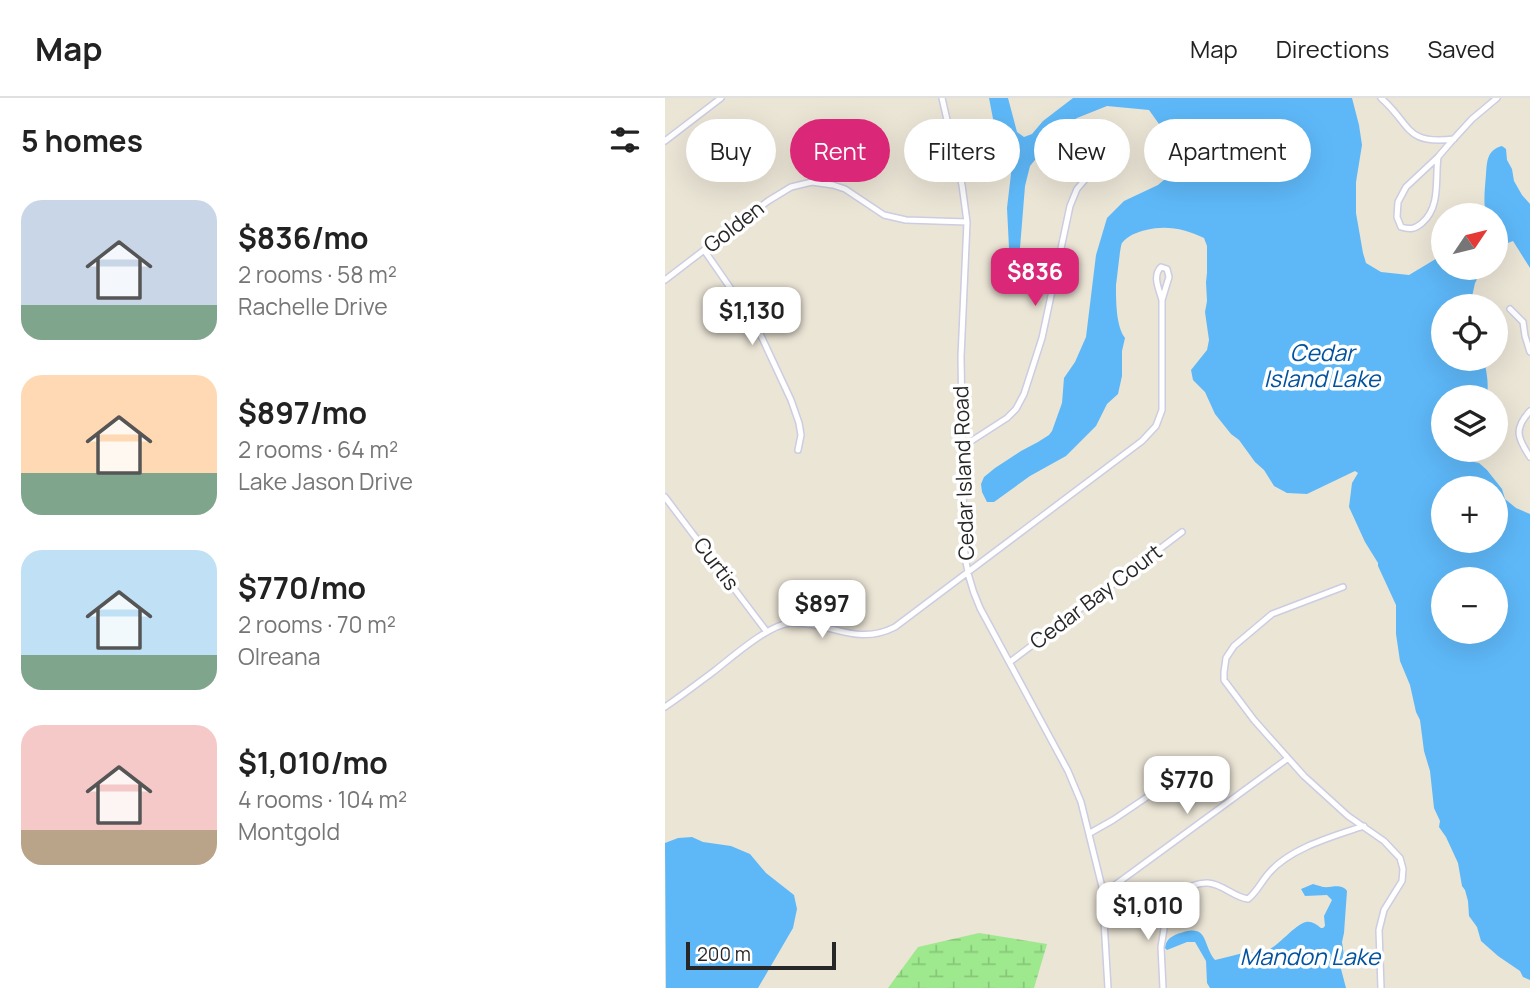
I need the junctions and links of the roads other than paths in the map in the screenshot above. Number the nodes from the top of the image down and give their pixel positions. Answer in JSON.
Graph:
{"nodes":[{"id":1,"x":721,"y":98,"type":"edge"},
{"id":2,"x":942,"y":98,"type":"edge"},
{"id":3,"x":1381,"y":98,"type":"edge"},
{"id":4,"x":1497,"y":98,"type":"edge"},
{"id":5,"x":1454,"y":139,"type":"junction"},
{"id":6,"x":665,"y":141,"type":"edge"},
{"id":7,"x":1438,"y":157,"type":"junction"},
{"id":8,"x":1094,"y":169,"type":"joint"},
{"id":9,"x":1083,"y":182,"type":"edge"},
{"id":10,"x":967,"y":222,"type":"junction"},
{"id":11,"x":704,"y":250,"type":"junction"},
{"id":12,"x":665,"y":280,"type":"edge"},
{"id":13,"x":1162,"y":299,"type":"junction"},
{"id":14,"x":1510,"y":309,"type":"dead end"},
{"id":15,"x":1530,"y":319,"type":"edge"},
{"id":16,"x":1523,"y":322,"type":"junction"},
{"id":17,"x":1530,"y":352,"type":"edge"},
{"id":18,"x":1530,"y":411,"type":"edge"},
{"id":19,"x":963,"y":447,"type":"junction"},
{"id":20,"x":799,"y":450,"type":"dead end"},
{"id":21,"x":1530,"y":457,"type":"edge"},
{"id":22,"x":665,"y":497,"type":"edge"},
{"id":23,"x":1182,"y":532,"type":"dead end"},
{"id":24,"x":967,"y":573,"type":"junction"},
{"id":25,"x":1343,"y":587,"type":"dead end"},
{"id":26,"x":767,"y":632,"type":"junction"},
{"id":27,"x":1010,"y":662,"type":"junction"},
{"id":28,"x":665,"y":695,"type":"edge"},
{"id":29,"x":671,"y":703,"type":"junction"},
{"id":30,"x":665,"y":708,"type":"edge"},
{"id":31,"x":1287,"y":759,"type":"junction"},
{"id":32,"x":1156,"y":791,"type":"dead end"},
{"id":33,"x":1364,"y":826,"type":"junction"},
{"id":34,"x":1090,"y":834,"type":"junction"},
{"id":35,"x":1103,"y":894,"type":"junction"},
{"id":36,"x":1169,"y":899,"type":"junction"},
{"id":37,"x":1108,"y":988,"type":"edge"},
{"id":38,"x":1163,"y":988,"type":"edge"},
{"id":39,"x":1381,"y":988,"type":"edge"}],
"edges":[{"from":1,"to":6,"type":"street"},
{"from":2,"to":10,"type":"street","name":"Cedar Island Road"},
{"from":3,"to":5,"type":"street"},
{"from":4,"to":5,"type":"street"},
{"from":5,"to":7,"type":"street"},
{"from":7,"to":7,"type":"street"},
{"from":8,"to":8,"type":"street"},
{"from":9,"to":19,"type":"street"},
{"from":10,"to":11,"type":"street","name":"Golden"},
{"from":10,"to":19,"type":"street","name":"Cedar Island Road"},
{"from":11,"to":12,"type":"street","name":"Golden"},
{"from":11,"to":20,"type":"street"},
{"from":13,"to":13,"type":"street"},
{"from":13,"to":24,"type":"street"},
{"from":14,"to":16,"type":"street"},
{"from":15,"to":16,"type":"street"},
{"from":16,"to":17,"type":"street"},
{"from":18,"to":21,"type":"street"},
{"from":19,"to":24,"type":"street","name":"Cedar Island Road"},
{"from":22,"to":26,"type":"street","name":"Curtis"},
{"from":23,"to":27,"type":"street","name":"Cedar Bay Court"},
{"from":24,"to":26,"type":"street"},
{"from":24,"to":27,"type":"street","name":"Cedar Island Road"},
{"from":25,"to":31,"type":"street"},
{"from":26,"to":29,"type":"street"},
{"from":27,"to":34,"type":"street","name":"Cedar Island Road"},
{"from":28,"to":29,"type":"street"},
{"from":29,"to":30,"type":"street"},
{"from":31,"to":33,"type":"street"},
{"from":31,"to":35,"type":"street"},
{"from":32,"to":34,"type":"street"},
{"from":33,"to":36,"type":"street"},
{"from":33,"to":39,"type":"street"},
{"from":34,"to":35,"type":"street","name":"Cedar Island Road"},
{"from":35,"to":36,"type":"street"},
{"from":35,"to":37,"type":"street","name":"Cedar Island Road"},
{"from":36,"to":38,"type":"street"}]}
